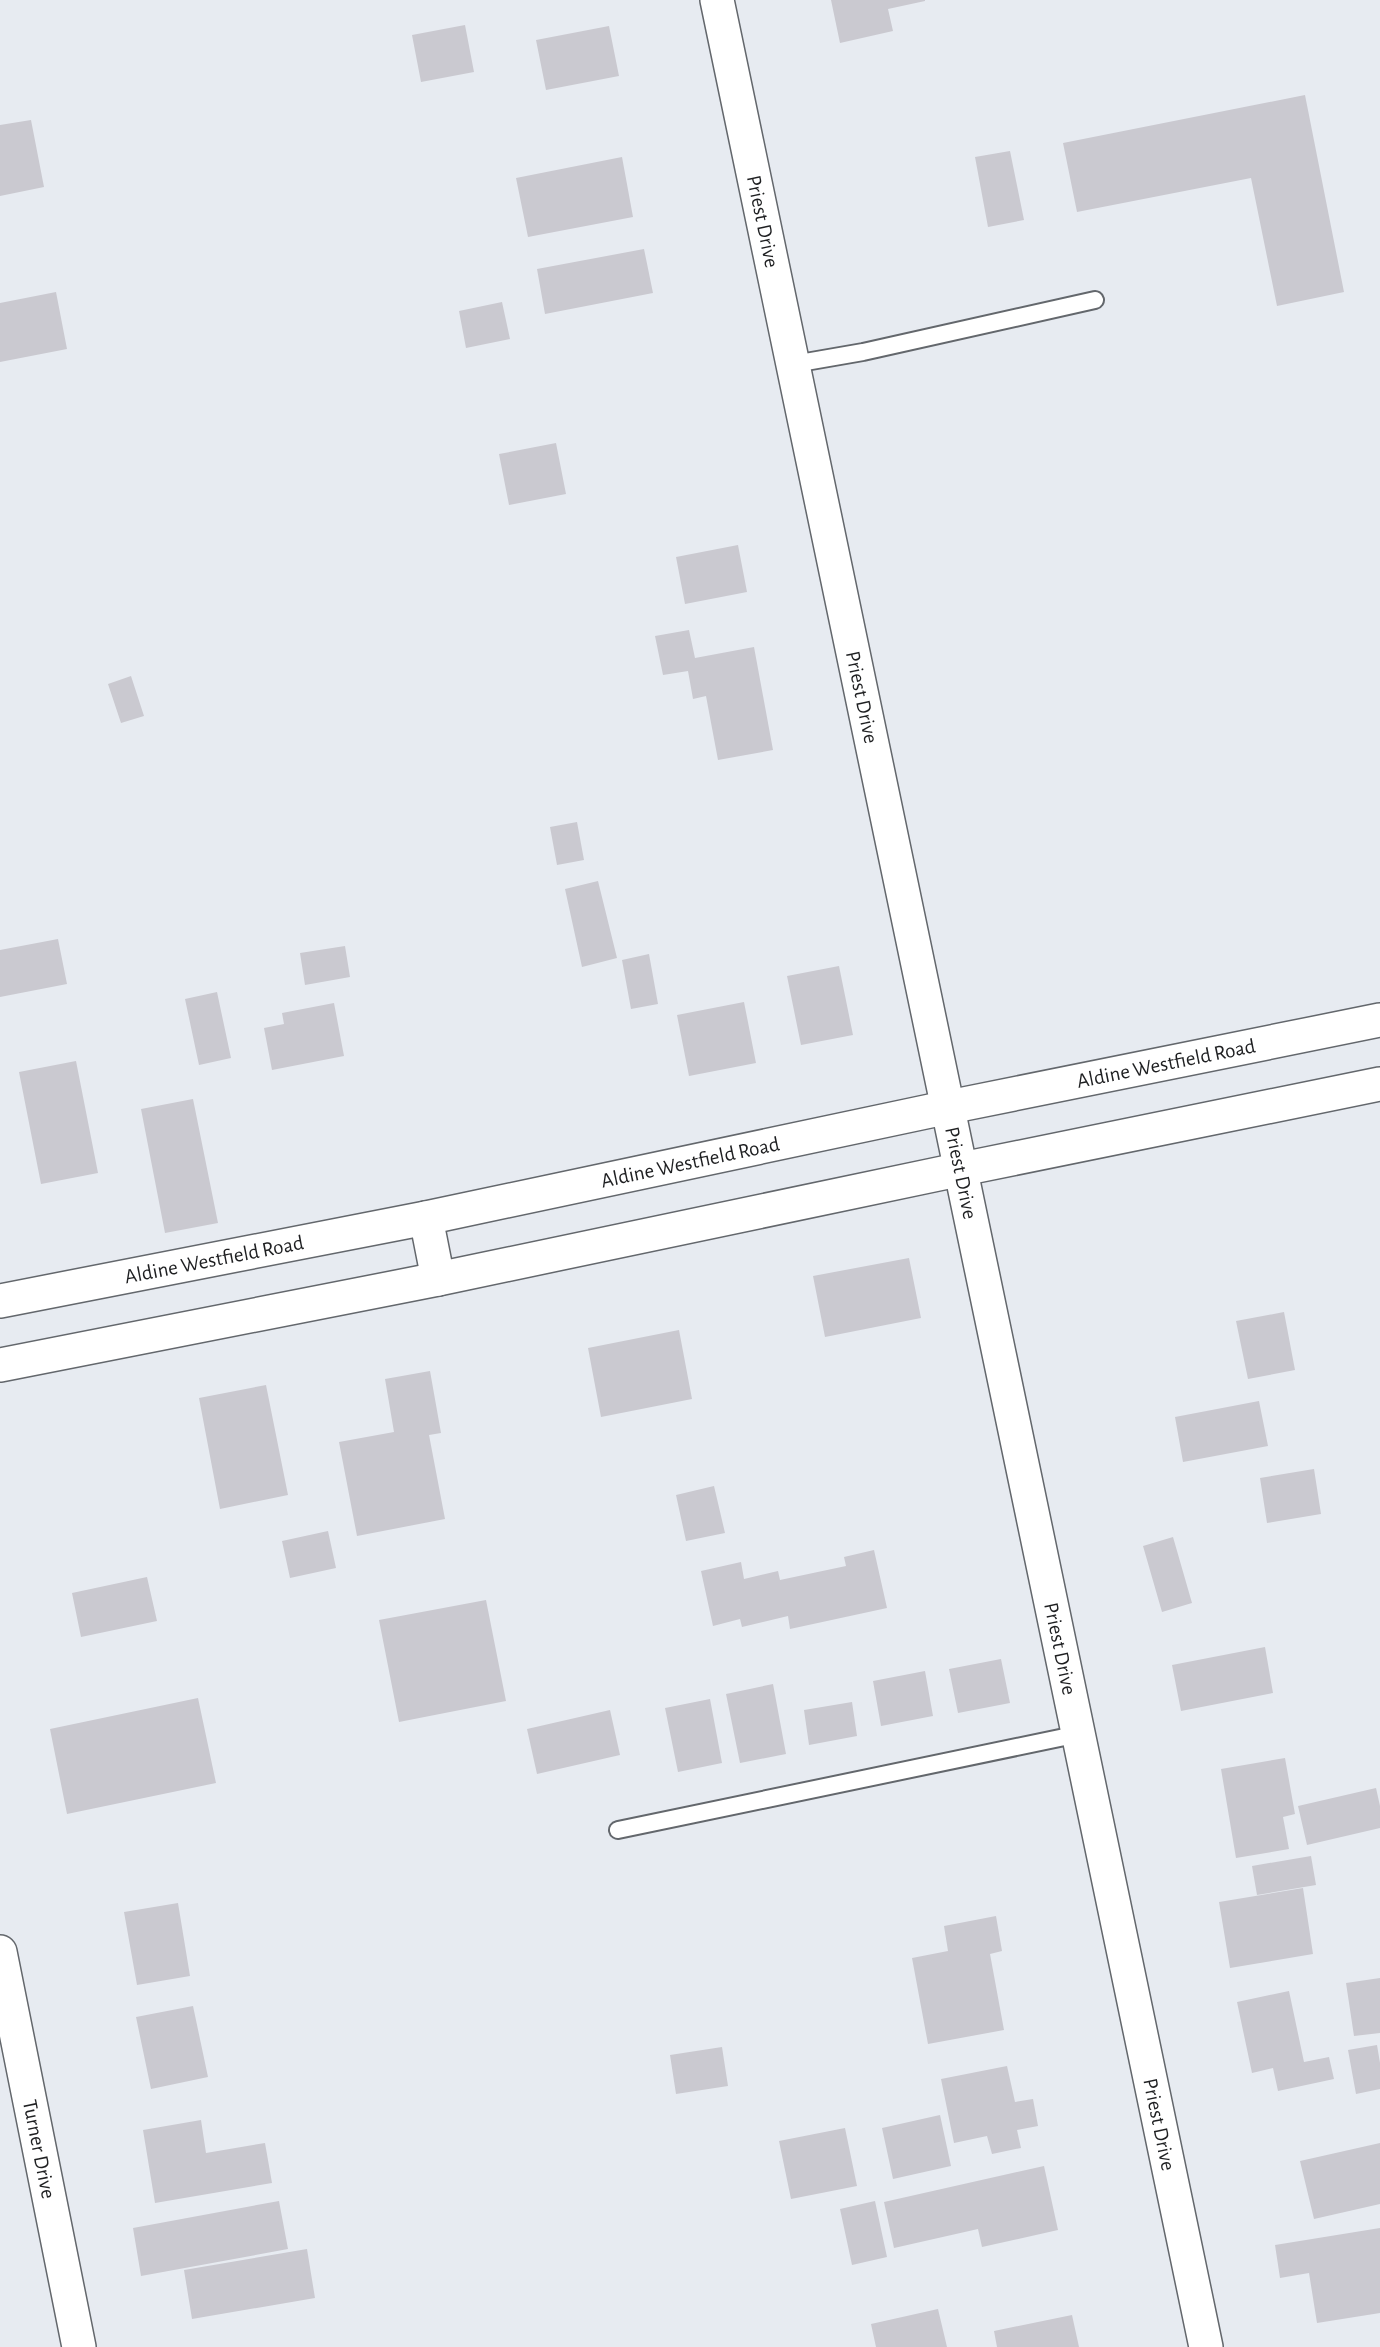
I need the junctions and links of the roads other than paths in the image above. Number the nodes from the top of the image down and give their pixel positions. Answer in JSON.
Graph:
{"nodes":[{"id":1,"x":717,"y":0,"type":"edge"},
{"id":2,"x":1095,"y":300,"type":"dead end"},
{"id":3,"x":794,"y":364,"type":"junction"},
{"id":4,"x":1380,"y":1020,"type":"edge"},
{"id":5,"x":1380,"y":1083,"type":"edge"},
{"id":6,"x":949,"y":1107,"type":"junction"},
{"id":7,"x":962,"y":1169,"type":"junction"},
{"id":8,"x":426,"y":1218,"type":"junction"},
{"id":9,"x":438,"y":1279,"type":"junction"},
{"id":10,"x":0,"y":1301,"type":"edge"},
{"id":11,"x":0,"y":1365,"type":"edge"},
{"id":12,"x":1079,"y":1734,"type":"junction"},
{"id":13,"x":618,"y":1830,"type":"dead end"},
{"id":14,"x":0,"y":1952,"type":"edge"},
{"id":15,"x":79,"y":2347,"type":"edge"},
{"id":16,"x":1206,"y":2347,"type":"edge"}],
"edges":[{"from":1,"to":3,"type":"main road","name":"Priest Drive"},
{"from":2,"to":3,"type":"lane"},
{"from":3,"to":6,"type":"main road","name":"Priest Drive"},
{"from":4,"to":6,"type":"main road","name":"Aldine Westfield Road"},
{"from":5,"to":7,"type":"main road"},
{"from":6,"to":7,"type":"main road","name":"Priest Drive"},
{"from":6,"to":8,"type":"main road","name":"Aldine Westfield Road"},
{"from":7,"to":9,"type":"main road"},
{"from":7,"to":12,"type":"main road","name":"Priest Drive"},
{"from":8,"to":9,"type":"main road"},
{"from":8,"to":10,"type":"main road","name":"Aldine Westfield Road"},
{"from":9,"to":11,"type":"main road"},
{"from":12,"to":13,"type":"lane"},
{"from":12,"to":16,"type":"main road","name":"Priest Drive"},
{"from":14,"to":15,"type":"main road","name":"Turner Drive"}]}
